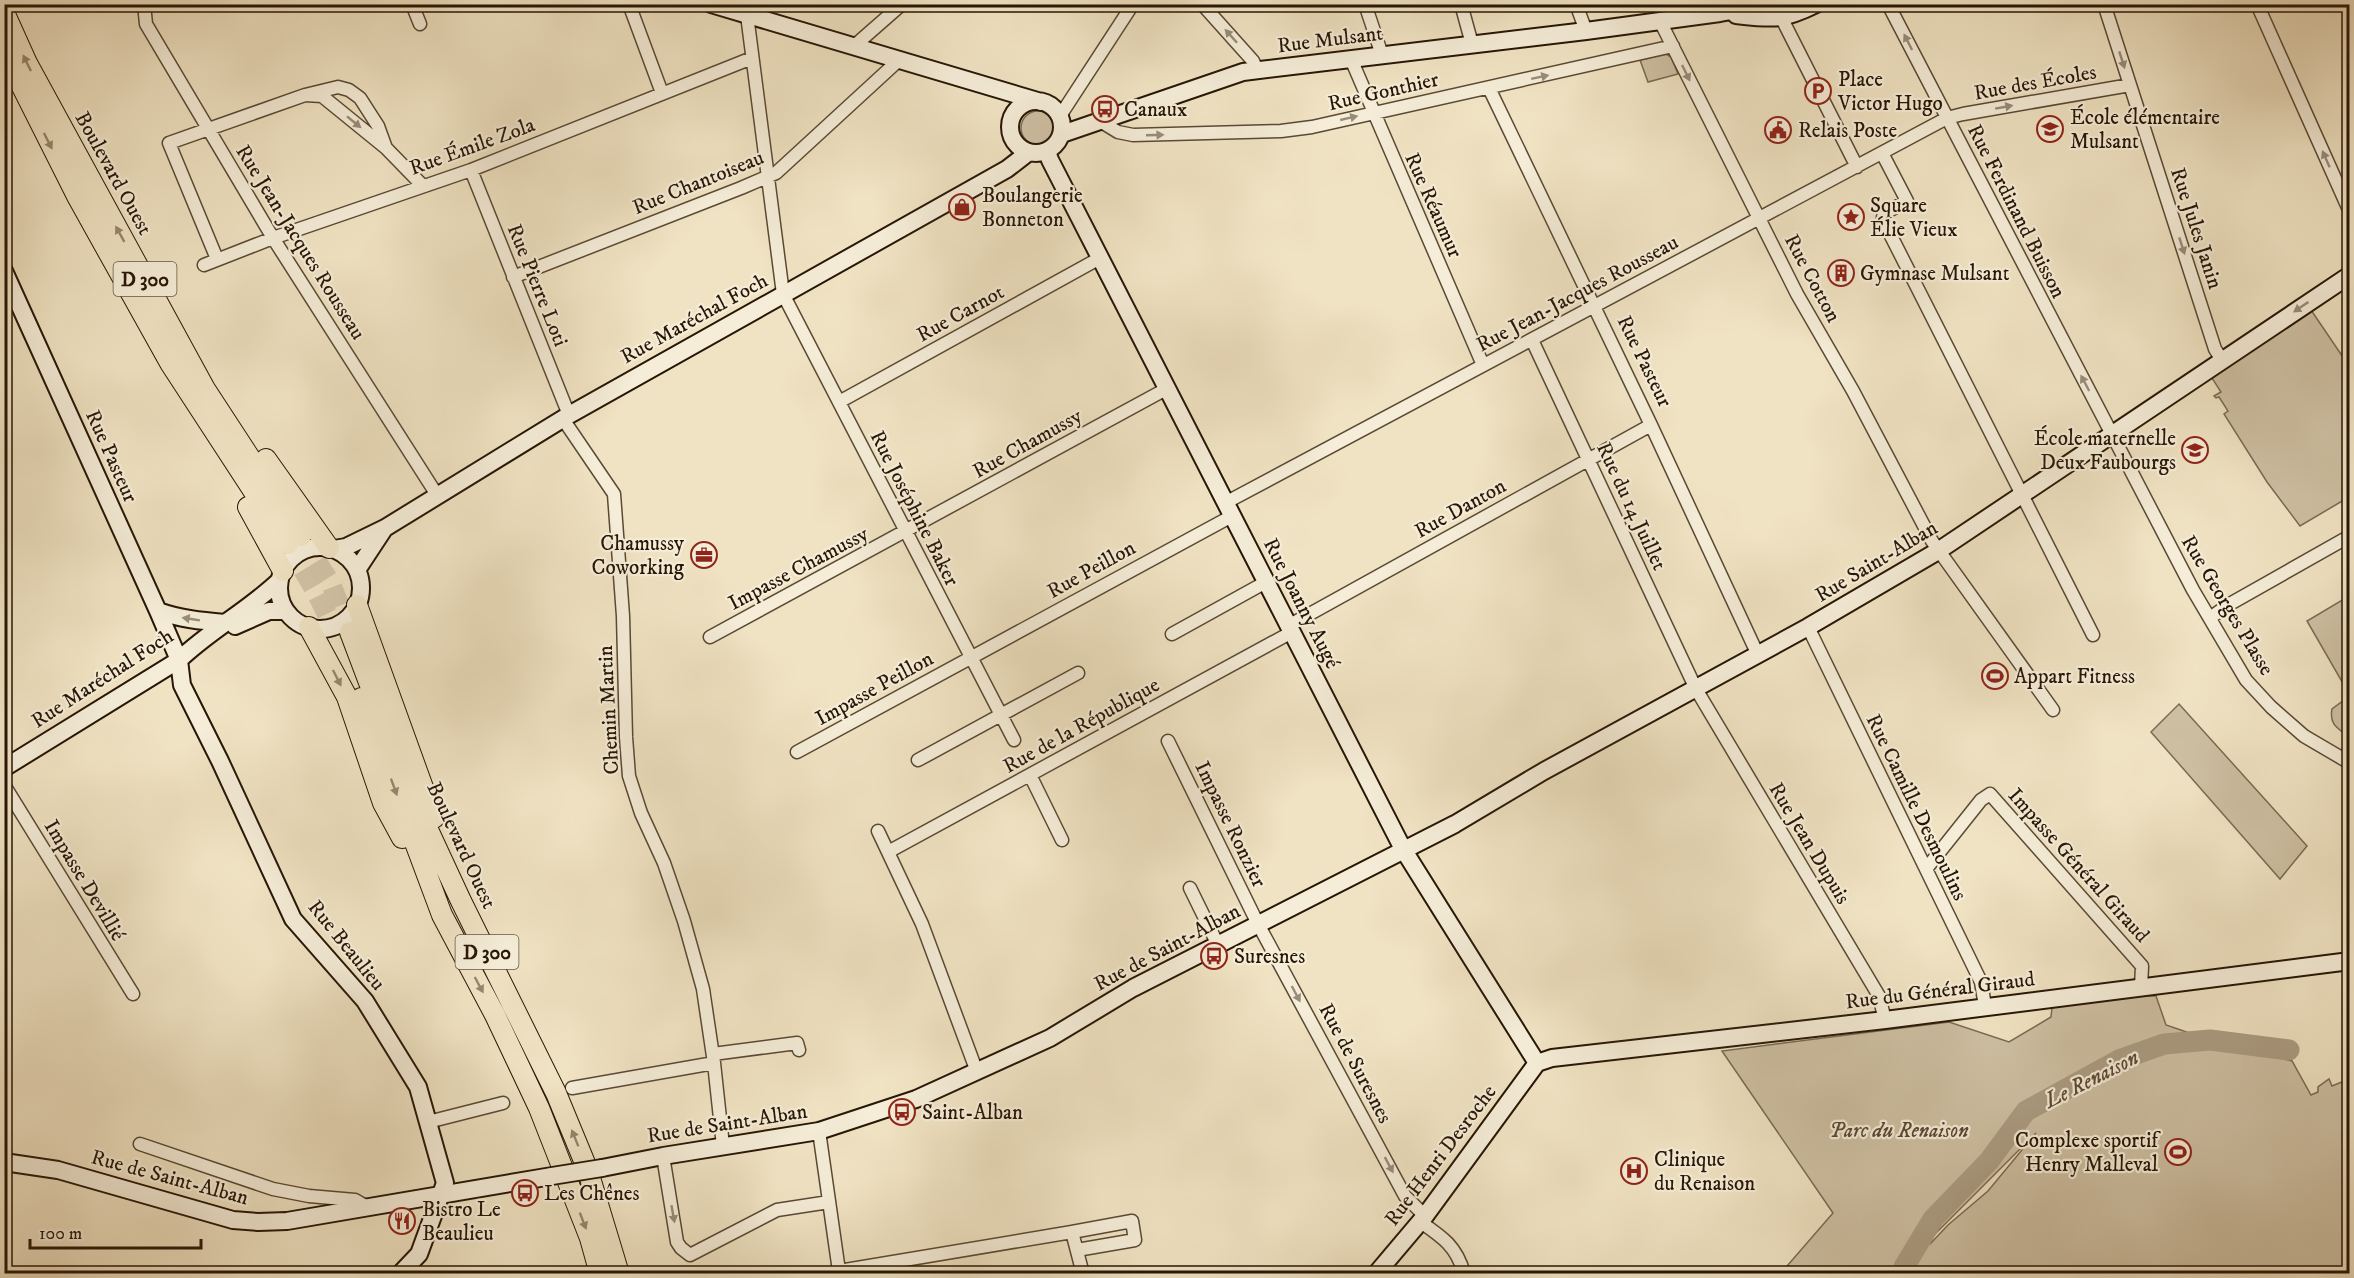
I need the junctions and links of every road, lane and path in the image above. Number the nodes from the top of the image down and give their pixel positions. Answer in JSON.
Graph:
{"nodes":[{"id":1,"x":144,"y":4,"type":"edge"},
{"id":2,"x":412,"y":4,"type":"edge"},
{"id":3,"x":629,"y":4,"type":"edge"},
{"id":4,"x":711,"y":4,"type":"edge"},
{"id":5,"x":902,"y":4,"type":"edge"},
{"id":6,"x":1133,"y":4,"type":"edge"},
{"id":7,"x":1202,"y":4,"type":"edge"},
{"id":8,"x":1365,"y":4,"type":"edge"},
{"id":9,"x":1461,"y":4,"type":"edge"},
{"id":10,"x":1576,"y":4,"type":"edge"},
{"id":11,"x":1816,"y":4,"type":"edge"},
{"id":12,"x":1888,"y":4,"type":"edge"},
{"id":13,"x":2104,"y":4,"type":"edge"},
{"id":14,"x":2257,"y":4,"type":"edge"},
{"id":15,"x":1708,"y":11,"type":"edge"},
{"id":16,"x":1778,"y":11,"type":"edge"},
{"id":17,"x":4,"y":12,"type":"edge"},
{"id":18,"x":747,"y":15,"type":"junction"},
{"id":19,"x":1660,"y":21,"type":"junction"},
{"id":20,"x":420,"y":24,"type":"dead end"},
{"id":21,"x":1586,"y":31,"type":"junction"},
{"id":22,"x":1472,"y":44,"type":"junction"},
{"id":23,"x":1673,"y":46,"type":"junction"},
{"id":24,"x":853,"y":47,"type":"junction"},
{"id":25,"x":4,"y":51,"type":"edge"},
{"id":26,"x":1382,"y":56,"type":"junction"},
{"id":27,"x":752,"y":58,"type":"junction"},
{"id":28,"x":1351,"y":59,"type":"junction"},
{"id":29,"x":899,"y":60,"type":"junction"},
{"id":30,"x":1257,"y":70,"type":"junction"},
{"id":31,"x":2130,"y":86,"type":"junction"},
{"id":32,"x":989,"y":87,"type":"junction"},
{"id":33,"x":1490,"y":88,"type":"junction"},
{"id":34,"x":663,"y":93,"type":"junction"},
{"id":35,"x":305,"y":95,"type":"junction"},
{"id":36,"x":1041,"y":102,"type":"junction"},
{"id":37,"x":1015,"y":113,"type":"junction"},
{"id":38,"x":1373,"y":113,"type":"junction"},
{"id":39,"x":1060,"y":116,"type":"junction"},
{"id":40,"x":1947,"y":118,"type":"junction"},
{"id":41,"x":1100,"y":121,"type":"junction"},
{"id":42,"x":208,"y":128,"type":"junction"},
{"id":43,"x":1062,"y":134,"type":"junction"},
{"id":44,"x":386,"y":148,"type":"junction"},
{"id":45,"x":1047,"y":151,"type":"junction"},
{"id":46,"x":1029,"y":152,"type":"junction"},
{"id":47,"x":1882,"y":153,"type":"junction"},
{"id":48,"x":1857,"y":166,"type":"junction"},
{"id":49,"x":471,"y":170,"type":"junction"},
{"id":50,"x":767,"y":178,"type":"junction"},
{"id":51,"x":423,"y":186,"type":"junction"},
{"id":52,"x":78,"y":198,"type":"junction"},
{"id":53,"x":2349,"y":212,"type":"edge"},
{"id":54,"x":1758,"y":217,"type":"junction"},
{"id":55,"x":273,"y":238,"type":"junction"},
{"id":56,"x":1100,"y":258,"type":"junction"},
{"id":57,"x":217,"y":259,"type":"junction"},
{"id":58,"x":204,"y":265,"type":"dead end"},
{"id":59,"x":4,"y":271,"type":"edge"},
{"id":60,"x":2349,"y":275,"type":"edge"},
{"id":61,"x":513,"y":277,"type":"junction"},
{"id":62,"x":783,"y":294,"type":"junction"},
{"id":63,"x":1594,"y":306,"type":"junction"},
{"id":64,"x":170,"y":325,"type":"junction"},
{"id":65,"x":1532,"y":340,"type":"junction"},
{"id":66,"x":2223,"y":360,"type":"junction"},
{"id":67,"x":1483,"y":365,"type":"junction"},
{"id":68,"x":1168,"y":388,"type":"junction"},
{"id":69,"x":839,"y":402,"type":"junction"},
{"id":70,"x":566,"y":417,"type":"junction"},
{"id":71,"x":1651,"y":425,"type":"junction"},
{"id":72,"x":2113,"y":434,"type":"junction"},
{"id":73,"x":1589,"y":459,"type":"junction"},
{"id":74,"x":437,"y":495,"type":"junction"},
{"id":75,"x":2022,"y":496,"type":"junction"},
{"id":76,"x":1228,"y":509,"type":"junction"},
{"id":77,"x":385,"y":528,"type":"junction"},
{"id":78,"x":906,"y":532,"type":"junction"},
{"id":79,"x":2349,"y":536,"type":"edge"},
{"id":80,"x":331,"y":548,"type":"junction"},
{"id":81,"x":1938,"y":551,"type":"junction"},
{"id":82,"x":357,"y":570,"type":"junction"},
{"id":83,"x":281,"y":575,"type":"junction"},
{"id":84,"x":1266,"y":582,"type":"junction"},
{"id":85,"x":357,"y":605,"type":"junction"},
{"id":86,"x":158,"y":611,"type":"junction"},
{"id":87,"x":286,"y":611,"type":"junction"},
{"id":88,"x":2210,"y":618,"type":"junction"},
{"id":89,"x":225,"y":622,"type":"junction"},
{"id":90,"x":309,"y":627,"type":"junction"},
{"id":91,"x":1808,"y":627,"type":"junction"},
{"id":92,"x":1290,"y":629,"type":"junction"},
{"id":93,"x":1172,"y":634,"type":"dead end"},
{"id":94,"x":2093,"y":635,"type":"dead end"},
{"id":95,"x":710,"y":637,"type":"dead end"},
{"id":96,"x":194,"y":646,"type":"junction"},
{"id":97,"x":1758,"y":655,"type":"junction"},
{"id":98,"x":970,"y":658,"type":"junction"},
{"id":99,"x":179,"y":660,"type":"junction"},
{"id":100,"x":1078,"y":673,"type":"dead end"},
{"id":101,"x":1696,"y":689,"type":"junction"},
{"id":102,"x":2053,"y":710,"type":"dead end"},
{"id":103,"x":1000,"y":715,"type":"junction"},
{"id":104,"x":1014,"y":740,"type":"dead end"},
{"id":105,"x":1168,"y":741,"type":"dead end"},
{"id":106,"x":797,"y":752,"type":"dead end"},
{"id":107,"x":918,"y":760,"type":"dead end"},
{"id":108,"x":2349,"y":763,"type":"edge"},
{"id":109,"x":4,"y":768,"type":"edge"},
{"id":110,"x":1030,"y":775,"type":"junction"},
{"id":111,"x":4,"y":785,"type":"edge"},
{"id":112,"x":878,"y":831,"type":"dead end"},
{"id":113,"x":1062,"y":840,"type":"dead end"},
{"id":114,"x":1403,"y":849,"type":"junction"},
{"id":115,"x":888,"y":852,"type":"junction"},
{"id":116,"x":1926,"y":869,"type":"junction"},
{"id":117,"x":1190,"y":888,"type":"dead end"},
{"id":118,"x":461,"y":901,"type":"junction"},
{"id":119,"x":442,"y":915,"type":"junction"},
{"id":120,"x":1258,"y":924,"type":"junction"},
{"id":121,"x":1218,"y":945,"type":"junction"},
{"id":122,"x":2349,"y":961,"type":"edge"},
{"id":123,"x":2141,"y":987,"type":"junction"},
{"id":124,"x":133,"y":994,"type":"dead end"},
{"id":125,"x":1985,"y":1006,"type":"junction"},
{"id":126,"x":1885,"y":1020,"type":"junction"},
{"id":127,"x":799,"y":1050,"type":"dead end"},
{"id":128,"x":714,"y":1059,"type":"junction"},
{"id":129,"x":1537,"y":1063,"type":"junction"},
{"id":130,"x":977,"y":1072,"type":"junction"},
{"id":131,"x":572,"y":1088,"type":"dead end"},
{"id":132,"x":503,"y":1103,"type":"dead end"},
{"id":133,"x":428,"y":1122,"type":"junction"},
{"id":134,"x":819,"y":1131,"type":"junction"},
{"id":135,"x":140,"y":1144,"type":"dead end"},
{"id":136,"x":723,"y":1146,"type":"junction"},
{"id":137,"x":663,"y":1156,"type":"junction"},
{"id":138,"x":4,"y":1162,"type":"edge"},
{"id":139,"x":442,"y":1194,"type":"junction"},
{"id":140,"x":829,"y":1202,"type":"junction"},
{"id":141,"x":367,"y":1207,"type":"junction"},
{"id":142,"x":1422,"y":1219,"type":"junction"},
{"id":143,"x":1072,"y":1232,"type":"junction"},
{"id":144,"x":1077,"y":1250,"type":"junction"},
{"id":145,"x":837,"y":1273,"type":"edge"},
{"id":146,"x":400,"y":1274,"type":"edge"},
{"id":147,"x":600,"y":1274,"type":"edge"},
{"id":148,"x":619,"y":1274,"type":"edge"},
{"id":149,"x":1083,"y":1274,"type":"edge"},
{"id":150,"x":1376,"y":1274,"type":"edge"},
{"id":151,"x":1464,"y":1274,"type":"edge"}],
"edges":[{"from":1,"to":42,"type":"street","name":"Rue Jean-Jacques Rousseau"},
{"from":2,"to":20,"type":"street"},
{"from":3,"to":34,"type":"street"},
{"from":4,"to":18,"type":"street"},
{"from":5,"to":24,"type":"street"},
{"from":6,"to":39,"type":"street"},
{"from":30,"to":7,"type":"street","one_way":true},
{"from":8,"to":26,"type":"street"},
{"from":9,"to":22,"type":"street"},
{"from":10,"to":21,"type":"street"},
{"from":11,"to":16,"type":"street","name":"Rue Mulsant"},
{"from":40,"to":12,"type":"street","name":"Rue Ferdinand Buisson","one_way":true},
{"from":13,"to":31,"type":"street","name":"Rue Jules Janin","one_way":true},
{"from":53,"to":14,"type":"street","one_way":true},
{"from":15,"to":16,"type":"street","name":"Rue Mulsant"},
{"from":15,"to":19,"type":"street","name":"Rue Mulsant"},
{"from":16,"to":48,"type":"street"},
{"from":64,"to":17,"type":"main road","name":"Boulevard Ouest","number":"D 300","one_way":true},
{"from":18,"to":24,"type":"street"},
{"from":18,"to":27,"type":"street","name":"Rue Joséphine Baker"},
{"from":19,"to":21,"type":"street","name":"Rue Mulsant"},
{"from":19,"to":23,"type":"street","name":"Rue Cotton"},
{"from":21,"to":22,"type":"street","name":"Rue Mulsant"},
{"from":22,"to":26,"type":"street","name":"Rue Mulsant"},
{"from":33,"to":23,"type":"street","name":"Rue Gonthier","one_way":true},
{"from":23,"to":54,"type":"street","name":"Rue Cotton","one_way":true},
{"from":24,"to":29,"type":"street"},
{"from":25,"to":52,"type":"main road","name":"Boulevard Ouest","number":"D 300","one_way":true},
{"from":26,"to":28,"type":"street","name":"Rue Mulsant"},
{"from":27,"to":34,"type":"street","name":"Rue Émile Zola"},
{"from":27,"to":50,"type":"street","name":"Rue Joséphine Baker"},
{"from":28,"to":30,"type":"street","name":"Rue Mulsant"},
{"from":28,"to":38,"type":"street","name":"Rue Réaumur"},
{"from":29,"to":32,"type":"street"},
{"from":29,"to":50,"type":"street","name":"Rue Chantoiseau"},
{"from":30,"to":41,"type":"street","name":"Rue Mulsant"},
{"from":40,"to":31,"type":"street","name":"Rue des Écoles","one_way":true},
{"from":31,"to":66,"type":"street","name":"Rue Jules Janin","one_way":true},
{"from":32,"to":36,"type":"street"},
{"from":32,"to":37,"type":"street"},
{"from":33,"to":38,"type":"street","name":"Rue Gonthier"},
{"from":33,"to":63,"type":"street","name":"Rue Pasteur"},
{"from":34,"to":49,"type":"street","name":"Rue Émile Zola"},
{"from":35,"to":42,"type":"street"},
{"from":35,"to":44,"type":"street","one_way":true},
{"from":35,"to":44,"type":"street"},
{"from":36,"to":37,"type":"street"},
{"from":36,"to":39,"type":"street"},
{"from":37,"to":46,"type":"street"},
{"from":41,"to":38,"type":"street","name":"Rue Gonthier","one_way":true},
{"from":38,"to":67,"type":"street","name":"Rue Réaumur"},
{"from":39,"to":43,"type":"street"},
{"from":40,"to":47,"type":"street","name":"Rue Jean-Jacques Rousseau"},
{"from":72,"to":40,"type":"street","name":"Rue Ferdinand Buisson","one_way":true},
{"from":41,"to":43,"type":"street","name":"Rue Mulsant"},
{"from":42,"to":55,"type":"street","name":"Rue Jean-Jacques Rousseau"},
{"from":42,"to":57,"type":"street"},
{"from":43,"to":45,"type":"street"},
{"from":44,"to":51,"type":"street"},
{"from":45,"to":46,"type":"street"},
{"from":45,"to":56,"type":"street","name":"Rue Joanny Augé"},
{"from":46,"to":62,"type":"street","name":"Rue Maréchal Foch"},
{"from":47,"to":48,"type":"street","name":"Rue Jean-Jacques Rousseau"},
{"from":47,"to":75,"type":"street"},
{"from":48,"to":54,"type":"street","name":"Rue Jean-Jacques Rousseau"},
{"from":49,"to":51,"type":"street","name":"Rue Émile Zola"},
{"from":49,"to":61,"type":"street","name":"Rue Pierre Loti"},
{"from":50,"to":61,"type":"street","name":"Rue Chantoiseau"},
{"from":50,"to":62,"type":"street","name":"Rue Joséphine Baker"},
{"from":51,"to":55,"type":"street","name":"Rue Émile Zola"},
{"from":52,"to":64,"type":"main road","name":"Boulevard Ouest","number":"D 300"},
{"from":52,"to":83,"type":"main road"},
{"from":54,"to":63,"type":"street","name":"Rue Jean-Jacques Rousseau"},
{"from":54,"to":81,"type":"street","name":"Rue Cotton"},
{"from":55,"to":57,"type":"street","name":"Rue Émile Zola"},
{"from":55,"to":74,"type":"street","name":"Rue Jean-Jacques Rousseau"},
{"from":56,"to":68,"type":"street","name":"Rue Joanny Augé"},
{"from":56,"to":69,"type":"street","name":"Rue Carnot"},
{"from":57,"to":58,"type":"street","name":"Rue Émile Zola"},
{"from":59,"to":86,"type":"street","name":"Rue Pasteur"},
{"from":60,"to":66,"type":"street","name":"Rue Saint-Alban","one_way":true},
{"from":61,"to":70,"type":"street","name":"Rue Pierre Loti"},
{"from":62,"to":69,"type":"street","name":"Rue Joséphine Baker"},
{"from":62,"to":70,"type":"street","name":"Rue Maréchal Foch"},
{"from":63,"to":65,"type":"street","name":"Rue Jean-Jacques Rousseau"},
{"from":63,"to":71,"type":"street","name":"Rue Pasteur"},
{"from":64,"to":80,"type":"main road"},
{"from":65,"to":67,"type":"street","name":"Rue Jean-Jacques Rousseau"},
{"from":65,"to":73,"type":"street","name":"Rue du 14 Juillet"},
{"from":66,"to":72,"type":"street","name":"Rue Saint-Alban"},
{"from":67,"to":76,"type":"street","name":"Rue Jean-Jacques Rousseau"},
{"from":68,"to":76,"type":"street","name":"Rue Joanny Augé"},
{"from":68,"to":78,"type":"street","name":"Rue Chamussy"},
{"from":69,"to":78,"type":"street","name":"Rue Joséphine Baker"},
{"from":70,"to":74,"type":"street","name":"Rue Maréchal Foch"},
{"from":70,"to":128,"type":"street","name":"Chemin Martin"},
{"from":71,"to":73,"type":"street","name":"Rue Danton"},
{"from":71,"to":97,"type":"street","name":"Rue Pasteur"},
{"from":72,"to":75,"type":"street","name":"Rue Saint-Alban"},
{"from":72,"to":88,"type":"street","name":"Rue Georges Plasse"},
{"from":73,"to":92,"type":"street","name":"Rue Danton"},
{"from":73,"to":101,"type":"street","name":"Rue du 14 Juillet"},
{"from":74,"to":77,"type":"street","name":"Rue Maréchal Foch"},
{"from":75,"to":81,"type":"street","name":"Rue Saint-Alban"},
{"from":75,"to":94,"type":"street"},
{"from":76,"to":84,"type":"street","name":"Rue Joanny Augé"},
{"from":76,"to":98,"type":"street","name":"Rue Peillon"},
{"from":77,"to":80,"type":"street","name":"Rue Maréchal Foch"},
{"from":77,"to":82,"type":"street","name":"Rue Maréchal Foch"},
{"from":78,"to":95,"type":"street","name":"Impasse Chamussy"},
{"from":78,"to":98,"type":"street","name":"Rue Joséphine Baker"},
{"from":79,"to":88,"type":"street"},
{"from":80,"to":82,"type":"street"},
{"from":80,"to":83,"type":"street"},
{"from":81,"to":91,"type":"street","name":"Rue Saint-Alban"},
{"from":81,"to":102,"type":"street","name":"Rue Cotton"},
{"from":82,"to":85,"type":"street"},
{"from":83,"to":87,"type":"street"},
{"from":83,"to":89,"type":"street","name":"Rue Maréchal Foch"},
{"from":84,"to":92,"type":"street","name":"Rue Joanny Augé"},
{"from":84,"to":93,"type":"street"},
{"from":85,"to":90,"type":"street"},
{"from":85,"to":118,"type":"main road"},
{"from":89,"to":86,"type":"street","one_way":true},
{"from":86,"to":99,"type":"street","name":"Rue Pasteur"},
{"from":87,"to":90,"type":"street"},
{"from":87,"to":96,"type":"street","name":"Rue Maréchal Foch"},
{"from":88,"to":108,"type":"street","name":"Rue Georges Plasse"},
{"from":89,"to":96,"type":"street","name":"Rue Maréchal Foch"},
{"from":90,"to":119,"type":"main road","one_way":true},
{"from":91,"to":97,"type":"street","name":"Rue Saint-Alban"},
{"from":91,"to":116,"type":"street","name":"Rue Camille Desmoulins"},
{"from":92,"to":110,"type":"street","name":"Rue de la République"},
{"from":92,"to":114,"type":"street","name":"Rue Joanny Augé"},
{"from":96,"to":99,"type":"street","name":"Rue Maréchal Foch"},
{"from":97,"to":101,"type":"street","name":"Rue Saint-Alban"},
{"from":98,"to":103,"type":"street","name":"Rue Joséphine Baker"},
{"from":98,"to":106,"type":"street","name":"Impasse Peillon"},
{"from":99,"to":109,"type":"street","name":"Rue Maréchal Foch"},
{"from":99,"to":133,"type":"street","name":"Rue Beaulieu"},
{"from":100,"to":103,"type":"street"},
{"from":101,"to":114,"type":"street","name":"Rue Saint-Alban"},
{"from":101,"to":126,"type":"street","name":"Rue Jean Dupuis"},
{"from":103,"to":104,"type":"street","name":"Rue Joséphine Baker"},
{"from":103,"to":107,"type":"street"},
{"from":105,"to":120,"type":"street","name":"Impasse Ronzier"},
{"from":110,"to":113,"type":"street"},
{"from":110,"to":115,"type":"street","name":"Rue de la République"},
{"from":111,"to":124,"type":"street","name":"Impasse Devillié"},
{"from":112,"to":115,"type":"street"},
{"from":114,"to":120,"type":"street","name":"Rue de Saint-Alban"},
{"from":114,"to":129,"type":"street","name":"Rue Joanny Augé"},
{"from":115,"to":130,"type":"street"},
{"from":116,"to":123,"type":"street","name":"Impasse Général Giraud"},
{"from":116,"to":125,"type":"street","name":"Rue Camille Desmoulins"},
{"from":117,"to":121,"type":"street"},
{"from":118,"to":119,"type":"main road","name":"Boulevard Ouest","number":"D 300","one_way":true},
{"from":148,"to":118,"type":"main road","name":"Boulevard Ouest","number":"D 300","one_way":true},
{"from":119,"to":147,"type":"main road","name":"Boulevard Ouest","number":"D 300","one_way":true},
{"from":120,"to":121,"type":"street","name":"Rue de Saint-Alban"},
{"from":120,"to":142,"type":"street","name":"Rue de Suresnes","one_way":true},
{"from":121,"to":130,"type":"street","name":"Rue de Saint-Alban"},
{"from":122,"to":123,"type":"street","name":"Rue du Général Giraud"},
{"from":123,"to":125,"type":"street","name":"Rue du Général Giraud"},
{"from":125,"to":126,"type":"street","name":"Rue du Général Giraud"},
{"from":126,"to":129,"type":"street","name":"Rue du Général Giraud"},
{"from":127,"to":128,"type":"street"},
{"from":128,"to":131,"type":"street"},
{"from":128,"to":136,"type":"street","name":"Chemin Martin"},
{"from":129,"to":142,"type":"street","name":"Rue Henri Desroche"},
{"from":130,"to":134,"type":"street","name":"Rue de Saint-Alban"},
{"from":132,"to":133,"type":"street"},
{"from":133,"to":139,"type":"street","name":"Rue Beaulieu"},
{"from":134,"to":136,"type":"street","name":"Rue de Saint-Alban"},
{"from":134,"to":140,"type":"street"},
{"from":135,"to":141,"type":"street"},
{"from":136,"to":137,"type":"street","name":"Rue de Saint-Alban"},
{"from":137,"to":139,"type":"street","name":"Rue de Saint-Alban","bridge":true},
{"from":137,"to":140,"type":"street","one_way":true},
{"from":138,"to":141,"type":"street","name":"Rue de Saint-Alban"},
{"from":139,"to":141,"type":"street","name":"Rue de Saint-Alban"},
{"from":139,"to":146,"type":"street"},
{"from":140,"to":145,"type":"street"},
{"from":142,"to":150,"type":"street","name":"Rue Henri Desroche"},
{"from":142,"to":151,"type":"street","name":"Rue de Suresnes"},
{"from":143,"to":144,"type":"street"},
{"from":143,"to":144,"type":"street"},
{"from":143,"to":145,"type":"street"},
{"from":144,"to":149,"type":"street"}]}
